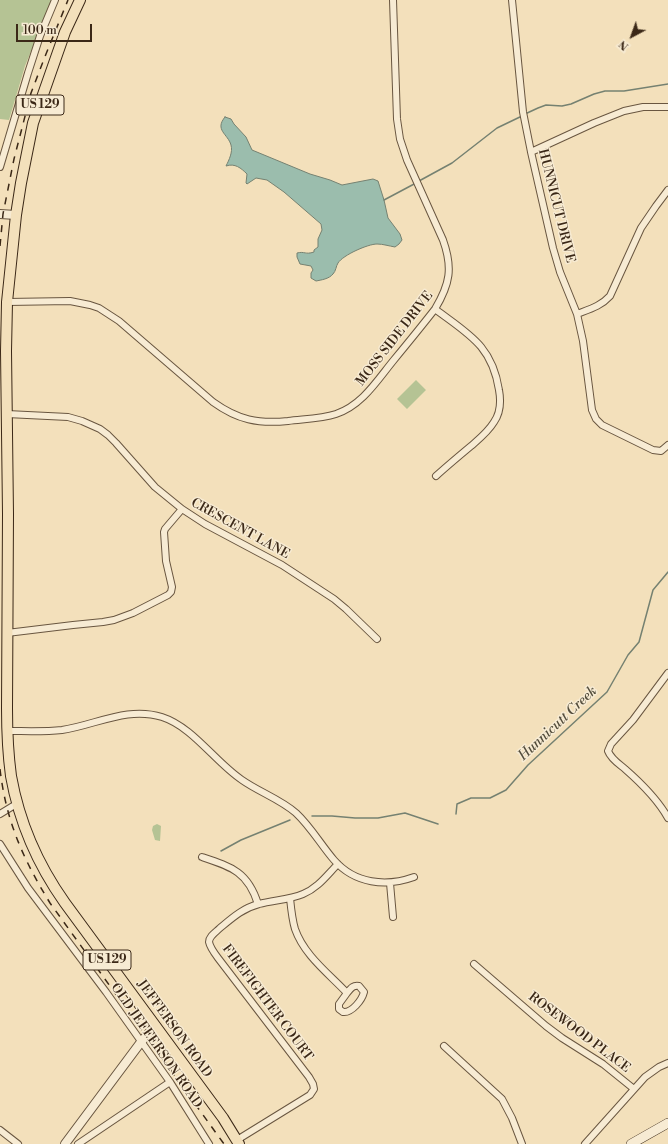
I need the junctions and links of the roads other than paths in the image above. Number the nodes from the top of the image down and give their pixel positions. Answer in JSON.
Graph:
{"nodes":[{"id":1,"x":55,"y":0,"type":"edge"},
{"id":2,"x":80,"y":0,"type":"edge"},
{"id":3,"x":393,"y":0,"type":"edge"},
{"id":4,"x":512,"y":0,"type":"edge"},
{"id":5,"x":668,"y":107,"type":"edge"},
{"id":6,"x":531,"y":152,"type":"junction"},
{"id":7,"x":0,"y":167,"type":"edge"},
{"id":8,"x":668,"y":190,"type":"edge"},
{"id":9,"x":0,"y":214,"type":"edge"},
{"id":10,"x":16,"y":215,"type":"junction"},
{"id":11,"x":7,"y":302,"type":"junction"},
{"id":12,"x":435,"y":309,"type":"junction"},
{"id":13,"x":577,"y":314,"type":"junction"},
{"id":14,"x":7,"y":414,"type":"junction"},
{"id":15,"x":668,"y":445,"type":"edge"},
{"id":16,"x":436,"y":476,"type":"dead end"},
{"id":17,"x":182,"y":510,"type":"junction"},
{"id":18,"x":4,"y":514,"type":"edge"},
{"id":19,"x":7,"y":633,"type":"junction"},
{"id":20,"x":377,"y":639,"type":"dead end"},
{"id":21,"x":668,"y":672,"type":"edge"},
{"id":22,"x":8,"y":731,"type":"junction"},
{"id":23,"x":18,"y":803,"type":"junction"},
{"id":24,"x":0,"y":814,"type":"edge"},
{"id":25,"x":668,"y":818,"type":"edge"},
{"id":26,"x":0,"y":844,"type":"edge"},
{"id":27,"x":202,"y":857,"type":"dead end"},
{"id":28,"x":338,"y":864,"type":"junction"},
{"id":29,"x":414,"y":877,"type":"dead end"},
{"id":30,"x":390,"y":883,"type":"junction"},
{"id":31,"x":290,"y":898,"type":"junction"},
{"id":32,"x":258,"y":904,"type":"junction"},
{"id":33,"x":393,"y":917,"type":"dead end"},
{"id":34,"x":474,"y":964,"type":"dead end"},
{"id":35,"x":347,"y":993,"type":"junction"},
{"id":36,"x":155,"y":1026,"type":"junction"},
{"id":37,"x":141,"y":1042,"type":"junction"},
{"id":38,"x":444,"y":1046,"type":"dead end"},
{"id":39,"x":668,"y":1063,"type":"edge"},
{"id":40,"x":170,"y":1082,"type":"junction"},
{"id":41,"x":634,"y":1089,"type":"junction"},
{"id":42,"x":668,"y":1122,"type":"edge"},
{"id":43,"x":0,"y":1130,"type":"edge"},
{"id":44,"x":238,"y":1142,"type":"edge"},
{"id":45,"x":18,"y":1144,"type":"edge"},
{"id":46,"x":65,"y":1144,"type":"edge"},
{"id":47,"x":78,"y":1144,"type":"edge"},
{"id":48,"x":209,"y":1144,"type":"edge"},
{"id":49,"x":522,"y":1144,"type":"edge"},
{"id":50,"x":585,"y":1144,"type":"edge"},
{"id":51,"x":631,"y":1144,"type":"edge"}],
"edges":[{"from":1,"to":7,"type":"street"},
{"from":2,"to":10,"type":"highway","name":"JEFFERSON ROAD","number":"US 129"},
{"from":3,"to":12,"type":"street","name":"MOSS SIDE DRIVE"},
{"from":4,"to":6,"type":"street","name":"HUNNICUT DRIVE"},
{"from":5,"to":6,"type":"street"},
{"from":6,"to":13,"type":"street","name":"HUNNICUT DRIVE"},
{"from":8,"to":13,"type":"street"},
{"from":9,"to":10,"type":"street"},
{"from":10,"to":11,"type":"highway","name":"JEFFERSON ROAD","number":"US 129"},
{"from":11,"to":12,"type":"street","name":"MOSS SIDE DRIVE"},
{"from":11,"to":14,"type":"highway","name":"JEFFERSON ROAD","number":"US 129"},
{"from":12,"to":16,"type":"street"},
{"from":13,"to":15,"type":"street","name":"HUNNICUT DRIVE"},
{"from":14,"to":17,"type":"street","name":"CRESCENT LANE"},
{"from":14,"to":18,"type":"highway","name":"JEFFERSON ROAD","number":"US 129"},
{"from":17,"to":19,"type":"street"},
{"from":17,"to":20,"type":"street","name":"CRESCENT LANE"},
{"from":18,"to":19,"type":"highway","name":"JEFFERSON ROAD","number":"US 129"},
{"from":19,"to":22,"type":"highway","name":"JEFFERSON ROAD","number":"US 129"},
{"from":21,"to":25,"type":"street"},
{"from":22,"to":23,"type":"highway","name":"JEFFERSON ROAD","number":"US 129"},
{"from":22,"to":28,"type":"street"},
{"from":23,"to":24,"type":"street"},
{"from":23,"to":36,"type":"highway","name":"JEFFERSON ROAD","number":"US 129"},
{"from":26,"to":37,"type":"street","name":"OLD JEFFERSON ROAD"},
{"from":27,"to":32,"type":"street"},
{"from":28,"to":30,"type":"street"},
{"from":28,"to":31,"type":"street","name":"FIREFIGHTER COURT"},
{"from":29,"to":30,"type":"street"},
{"from":30,"to":33,"type":"street"},
{"from":31,"to":32,"type":"street","name":"FIREFIGHTER COURT"},
{"from":31,"to":35,"type":"street"},
{"from":32,"to":44,"type":"street","name":"FIREFIGHTER COURT"},
{"from":34,"to":41,"type":"street","name":"ROSEWOOD PLACE"},
{"from":35,"to":35,"type":"street"},
{"from":36,"to":37,"type":"street"},
{"from":36,"to":44,"type":"highway","name":"JEFFERSON ROAD","number":"US 129"},
{"from":37,"to":40,"type":"street","name":"OLD JEFFERSON ROAD"},
{"from":37,"to":46,"type":"street"},
{"from":38,"to":49,"type":"street"},
{"from":39,"to":41,"type":"street"},
{"from":40,"to":47,"type":"street"},
{"from":40,"to":48,"type":"street","name":"OLD JEFFERSON ROAD"},
{"from":41,"to":50,"type":"street"},
{"from":42,"to":51,"type":"main road"},
{"from":43,"to":45,"type":"street"}]}
